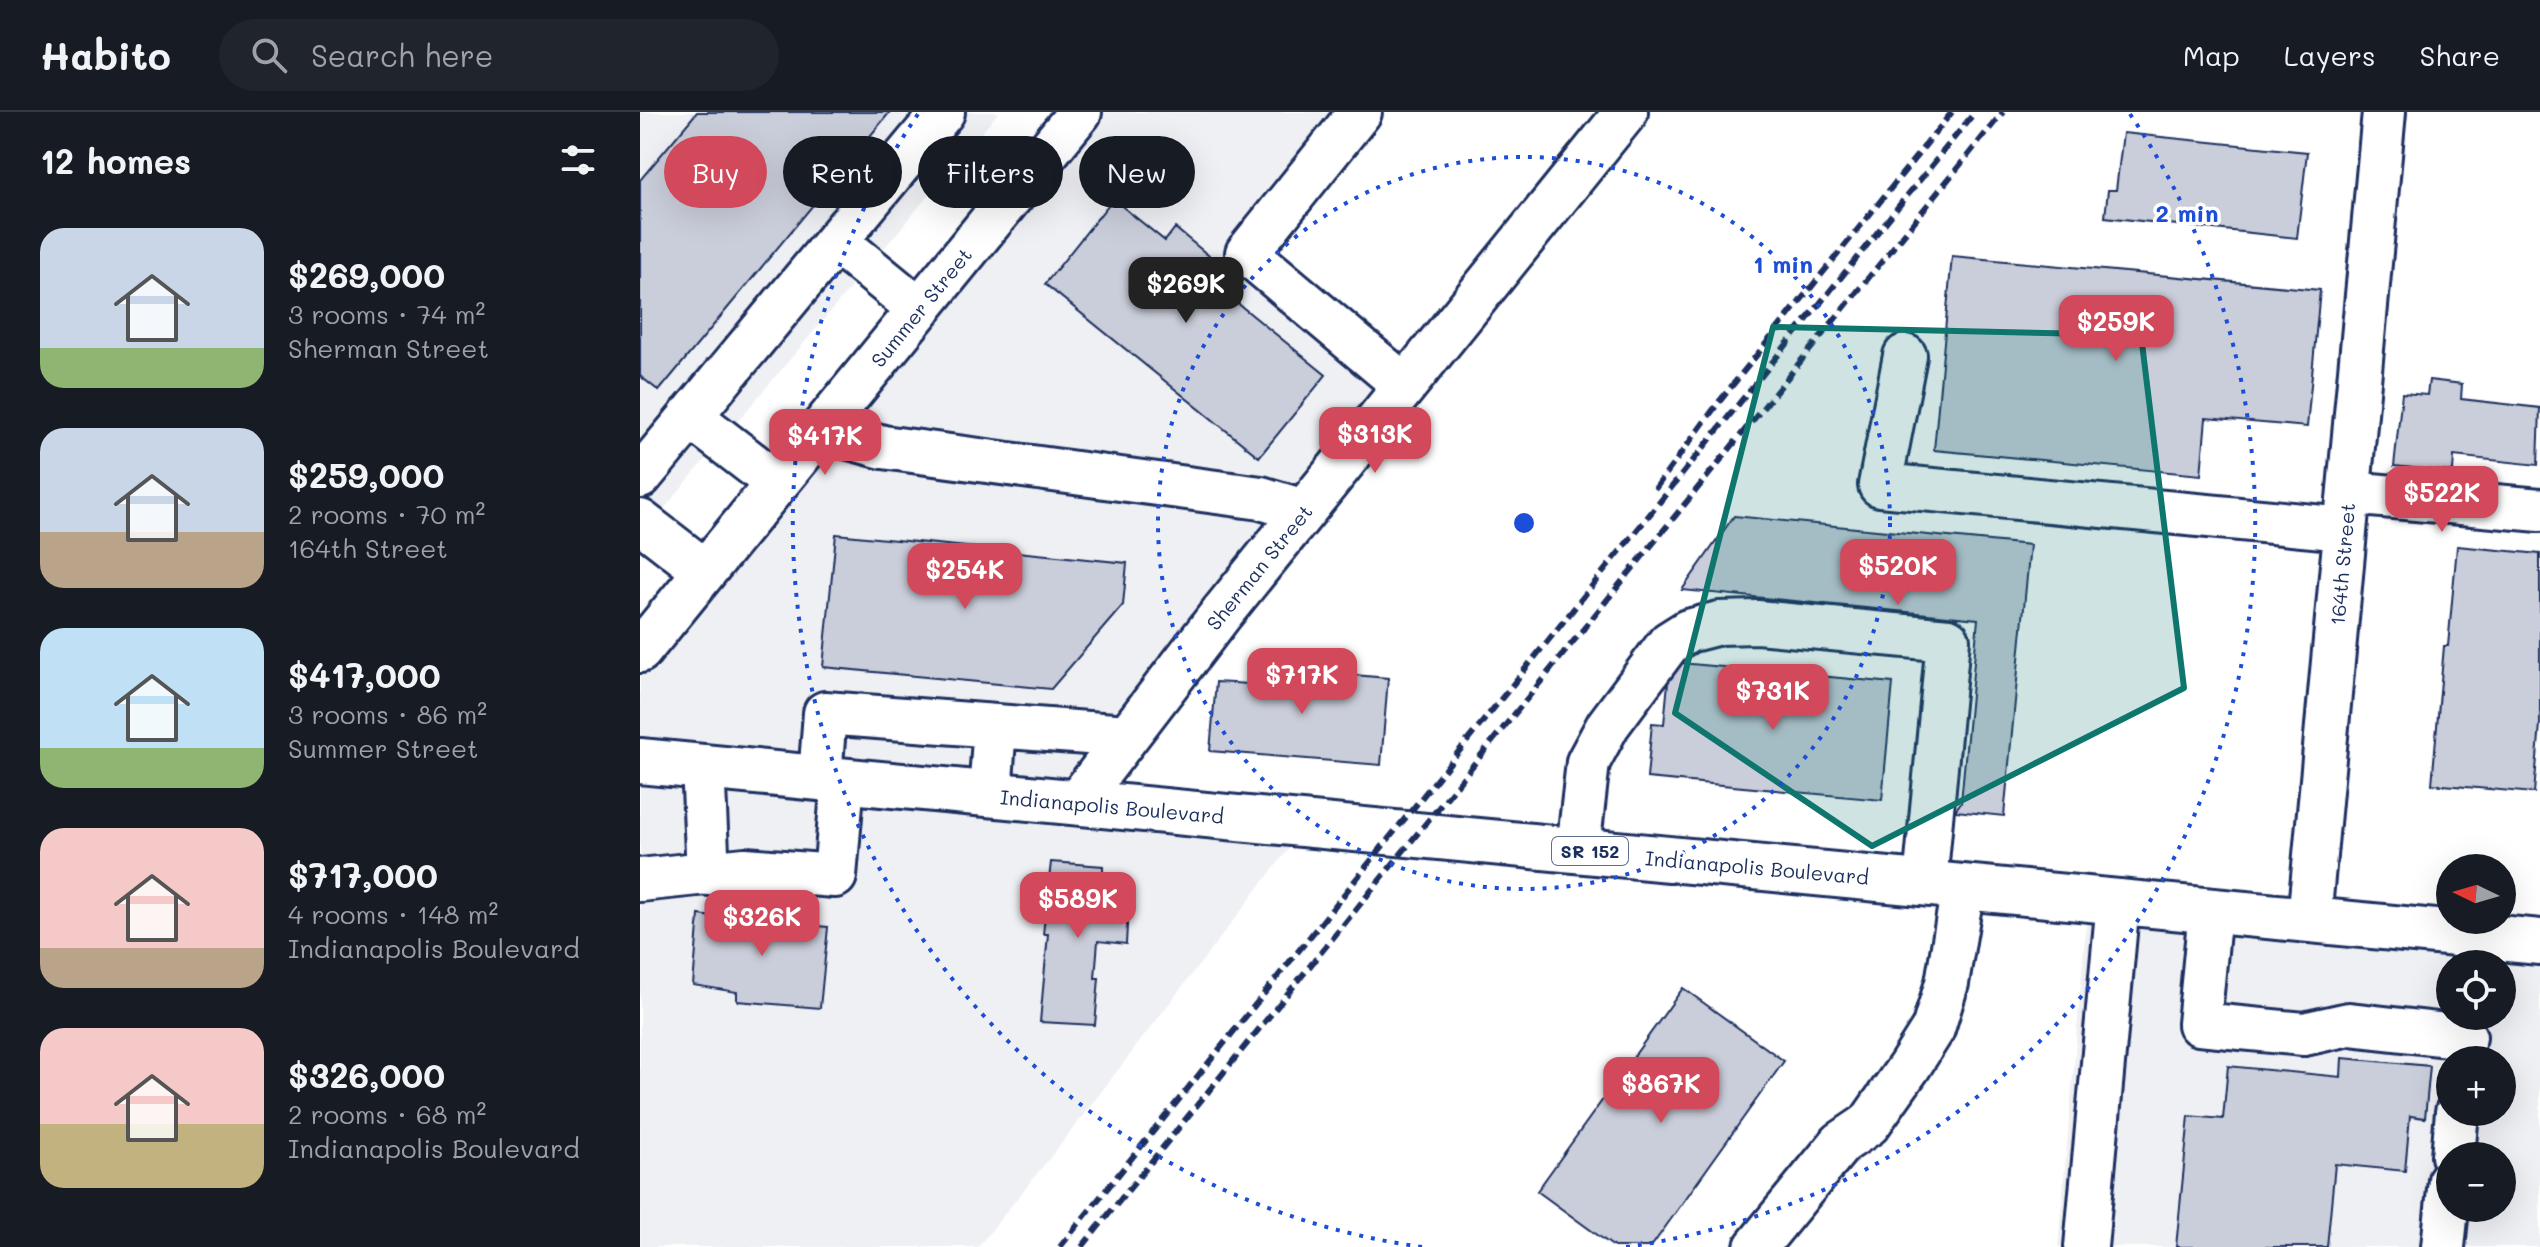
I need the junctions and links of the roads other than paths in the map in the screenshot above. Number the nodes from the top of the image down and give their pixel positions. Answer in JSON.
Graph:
{"nodes":[{"id":1,"x":943,"y":112,"type":"edge"},
{"id":2,"x":1080,"y":112,"type":"edge"},
{"id":3,"x":1360,"y":112,"type":"edge"},
{"id":4,"x":1626,"y":112,"type":"edge"},
{"id":5,"x":2384,"y":112,"type":"edge"},
{"id":6,"x":836,"y":241,"type":"junction"},
{"id":7,"x":919,"y":309,"type":"junction"},
{"id":8,"x":1905,"y":356,"type":"dead end"},
{"id":9,"x":1405,"y":386,"type":"junction"},
{"id":10,"x":690,"y":416,"type":"junction"},
{"id":11,"x":821,"y":430,"type":"junction"},
{"id":12,"x":640,"y":477,"type":"edge"},
{"id":13,"x":777,"y":483,"type":"junction"},
{"id":14,"x":2540,"y":510,"type":"edge"},
{"id":15,"x":1304,"y":511,"type":"junction"},
{"id":16,"x":2347,"y":511,"type":"junction"},
{"id":17,"x":640,"y":521,"type":"edge"},
{"id":18,"x":705,"y":571,"type":"junction"},
{"id":19,"x":640,"y":651,"type":"edge"},
{"id":20,"x":995,"y":726,"type":"junction"},
{"id":21,"x":1127,"y":736,"type":"junction"},
{"id":22,"x":640,"y":761,"type":"edge"},
{"id":23,"x":703,"y":766,"type":"junction"},
{"id":24,"x":832,"y":779,"type":"junction"},
{"id":25,"x":990,"y":794,"type":"junction"},
{"id":26,"x":1077,"y":802,"type":"junction"},
{"id":27,"x":1578,"y":850,"type":"junction"},
{"id":28,"x":708,"y":874,"type":"junction"},
{"id":29,"x":640,"y":880,"type":"edge"},
{"id":30,"x":1944,"y":885,"type":"junction"},
{"id":31,"x":2118,"y":901,"type":"junction"},
{"id":32,"x":2210,"y":910,"type":"junction"},
{"id":33,"x":2309,"y":920,"type":"junction"},
{"id":34,"x":2540,"y":942,"type":"edge"},
{"id":35,"x":2475,"y":950,"type":"edge"},
{"id":36,"x":2465,"y":1038,"type":"edge"},
{"id":37,"x":2446,"y":1222,"type":"edge"},
{"id":38,"x":1756,"y":1247,"type":"edge"},
{"id":39,"x":2086,"y":1247,"type":"edge"},
{"id":40,"x":2443,"y":1247,"type":"edge"}],
"edges":[{"from":1,"to":6,"type":"street"},
{"from":2,"to":7,"type":"street","name":"Summer Street"},
{"from":3,"to":9,"type":"street"},
{"from":4,"to":9,"type":"street","name":"Sherman Street"},
{"from":5,"to":16,"type":"street","name":"164th Street"},
{"from":6,"to":7,"type":"street"},
{"from":6,"to":10,"type":"street"},
{"from":7,"to":11,"type":"street","name":"Summer Street"},
{"from":8,"to":16,"type":"street"},
{"from":9,"to":15,"type":"street","name":"Sherman Street"},
{"from":10,"to":12,"type":"street"},
{"from":10,"to":13,"type":"street"},
{"from":11,"to":13,"type":"street","name":"Summer Street"},
{"from":11,"to":15,"type":"street"},
{"from":13,"to":18,"type":"street","name":"Summer Street"},
{"from":14,"to":16,"type":"street"},
{"from":15,"to":21,"type":"street","name":"Sherman Street"},
{"from":16,"to":33,"type":"street","name":"164th Street"},
{"from":17,"to":18,"type":"street"},
{"from":18,"to":19,"type":"street","name":"Summer Street"},
{"from":20,"to":21,"type":"street"},
{"from":20,"to":24,"type":"street"},
{"from":20,"to":25,"type":"street"},
{"from":21,"to":26,"type":"street","name":"Sherman Street"},
{"from":22,"to":23,"type":"main road","name":"Indianapolis Boulevard","number":"SR 152"},
{"from":23,"to":24,"type":"main road","name":"Indianapolis Boulevard","number":"SR 152"},
{"from":23,"to":28,"type":"street"},
{"from":24,"to":25,"type":"main road","name":"Indianapolis Boulevard","number":"SR 152"},
{"from":24,"to":28,"type":"street"},
{"from":25,"to":26,"type":"main road","name":"Indianapolis Boulevard","number":"SR 152"},
{"from":26,"to":27,"type":"main road","name":"Indianapolis Boulevard","number":"SR 152"},
{"from":27,"to":30,"type":"main road","name":"Indianapolis Boulevard","number":"SR 152"},
{"from":27,"to":30,"type":"street"},
{"from":28,"to":29,"type":"street"},
{"from":30,"to":31,"type":"main road","name":"Indianapolis Boulevard","number":"SR 152"},
{"from":30,"to":38,"type":"street"},
{"from":31,"to":32,"type":"main road","name":"Indianapolis Boulevard","number":"SR 152"},
{"from":31,"to":39,"type":"street"},
{"from":32,"to":33,"type":"main road","name":"Indianapolis Boulevard","number":"SR 152"},
{"from":32,"to":36,"type":"street"},
{"from":33,"to":35,"type":"main road","name":"Indianapolis Boulevard","number":"SR 152"},
{"from":34,"to":35,"type":"main road","name":"Indianapolis Boulevard","number":"SR 152"},
{"from":37,"to":40,"type":"street"}]}
